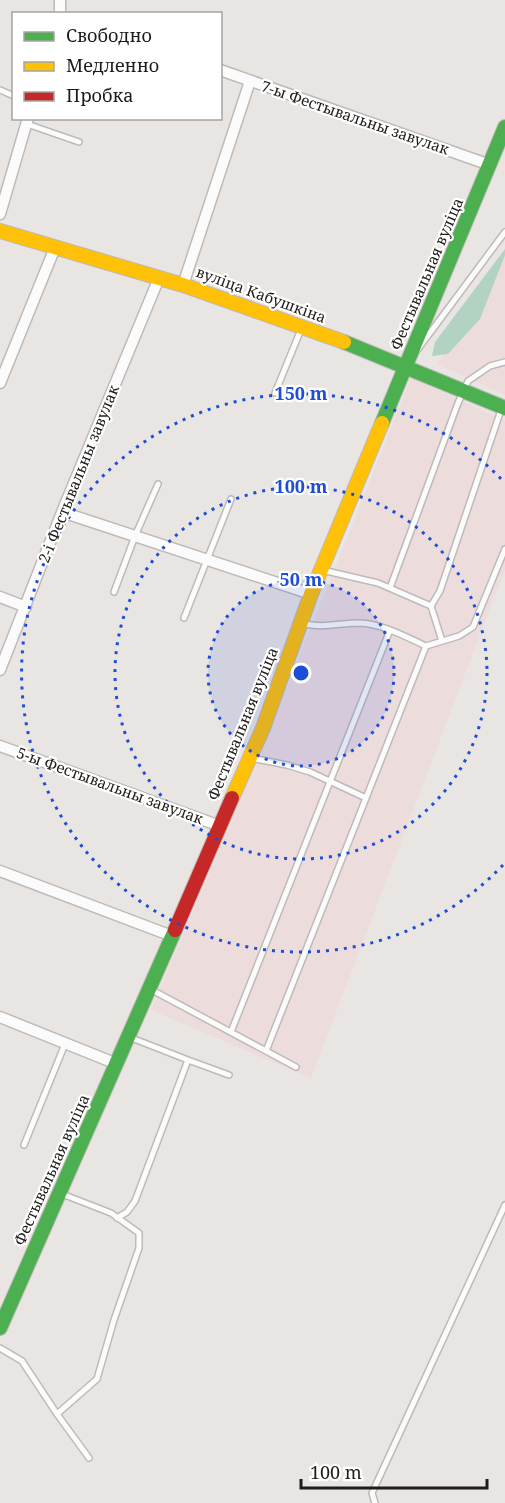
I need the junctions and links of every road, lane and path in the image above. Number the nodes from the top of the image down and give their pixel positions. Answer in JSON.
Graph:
{"nodes":[{"id":1,"x":222,"y":71,"type":"edge"},
{"id":2,"x":250,"y":81,"type":"junction"},
{"id":3,"x":28,"y":121,"type":"edge"},
{"id":4,"x":505,"y":127,"type":"edge"},
{"id":5,"x":79,"y":142,"type":"dead end"},
{"id":6,"x":490,"y":165,"type":"junction"},
{"id":7,"x":0,"y":214,"type":"edge"},
{"id":8,"x":0,"y":231,"type":"edge"},
{"id":9,"x":505,"y":232,"type":"edge"},
{"id":10,"x":54,"y":250,"type":"junction"},
{"id":11,"x":159,"y":278,"type":"junction"},
{"id":12,"x":183,"y":285,"type":"junction"},
{"id":13,"x":302,"y":327,"type":"junction"},
{"id":14,"x":0,"y":351,"type":"edge"},
{"id":15,"x":11,"y":356,"type":"junction"},
{"id":16,"x":505,"y":362,"type":"edge"},
{"id":17,"x":406,"y":365,"type":"junction"},
{"id":18,"x":0,"y":383,"type":"edge"},
{"id":19,"x":464,"y":390,"type":"junction"},
{"id":20,"x":274,"y":393,"type":"dead end"},
{"id":21,"x":503,"y":407,"type":"edge"},
{"id":22,"x":158,"y":484,"type":"dead end"},
{"id":23,"x":231,"y":500,"type":"dead end"},
{"id":24,"x":62,"y":512,"type":"junction"},
{"id":25,"x":135,"y":536,"type":"junction"},
{"id":26,"x":505,"y":549,"type":"edge"},
{"id":27,"x":206,"y":560,"type":"junction"},
{"id":28,"x":321,"y":570,"type":"junction"},
{"id":29,"x":390,"y":588,"type":"junction"},
{"id":30,"x":114,"y":592,"type":"dead end"},
{"id":31,"x":311,"y":594,"type":"junction"},
{"id":32,"x":0,"y":597,"type":"edge"},
{"id":33,"x":431,"y":606,"type":"junction"},
{"id":34,"x":26,"y":607,"type":"junction"},
{"id":35,"x":184,"y":618,"type":"dead end"},
{"id":36,"x":301,"y":622,"type":"junction"},
{"id":37,"x":390,"y":630,"type":"junction"},
{"id":38,"x":442,"y":641,"type":"junction"},
{"id":39,"x":426,"y":646,"type":"junction"},
{"id":40,"x":0,"y":670,"type":"edge"},
{"id":41,"x":0,"y":746,"type":"edge"},
{"id":42,"x":250,"y":758,"type":"junction"},
{"id":43,"x":331,"y":781,"type":"junction"},
{"id":44,"x":366,"y":798,"type":"junction"},
{"id":45,"x":220,"y":826,"type":"junction"},
{"id":46,"x":0,"y":871,"type":"edge"},
{"id":47,"x":172,"y":936,"type":"junction"},
{"id":48,"x":149,"y":989,"type":"junction"},
{"id":49,"x":0,"y":1017,"type":"edge"},
{"id":50,"x":231,"y":1032,"type":"junction"},
{"id":51,"x":128,"y":1037,"type":"junction"},
{"id":52,"x":66,"y":1044,"type":"junction"},
{"id":53,"x":266,"y":1051,"type":"junction"},
{"id":54,"x":188,"y":1060,"type":"junction"},
{"id":55,"x":117,"y":1064,"type":"junction"},
{"id":56,"x":296,"y":1067,"type":"dead end"},
{"id":57,"x":229,"y":1075,"type":"dead end"},
{"id":58,"x":24,"y":1145,"type":"dead end"},
{"id":59,"x":61,"y":1194,"type":"junction"},
{"id":60,"x":505,"y":1205,"type":"edge"},
{"id":61,"x":117,"y":1218,"type":"junction"},
{"id":62,"x":0,"y":1328,"type":"edge"},
{"id":63,"x":0,"y":1348,"type":"edge"},
{"id":64,"x":57,"y":1414,"type":"junction"},
{"id":65,"x":89,"y":1458,"type":"dead end"},
{"id":66,"x":375,"y":1503,"type":"edge"}],
"edges":[{"from":1,"to":2,"type":"street","name":"7-ы Фестывальны завулак"},
{"from":2,"to":6,"type":"street","name":"7-ы Фестывальны завулак"},
{"from":2,"to":12,"type":"street"},
{"from":3,"to":5,"type":"lane"},
{"from":3,"to":7,"type":"street"},
{"from":4,"to":6,"type":"street","name":"Фестывальная вуліца"},
{"from":6,"to":17,"type":"street","name":"Фестывальная вуліца"},
{"from":8,"to":10,"type":"street","name":"вуліца Кабушкіна"},
{"from":9,"to":17,"type":"lane"},
{"from":10,"to":11,"type":"street","name":"вуліца Кабушкіна"},
{"from":10,"to":15,"type":"street"},
{"from":11,"to":12,"type":"street","name":"вуліца Кабушкіна"},
{"from":11,"to":24,"type":"street","name":"2-і Фестывальны завулак"},
{"from":12,"to":13,"type":"street","name":"вуліца Кабушкіна"},
{"from":13,"to":17,"type":"street","name":"вуліца Кабушкіна"},
{"from":13,"to":20,"type":"lane"},
{"from":14,"to":15,"type":"street"},
{"from":15,"to":18,"type":"street"},
{"from":16,"to":19,"type":"lane"},
{"from":17,"to":19,"type":"street","name":"вуліца Кабушкіна"},
{"from":17,"to":28,"type":"street","name":"Фестывальная вуліца"},
{"from":19,"to":21,"type":"street","name":"вуліца Кабушкіна"},
{"from":19,"to":29,"type":"lane"},
{"from":21,"to":33,"type":"lane"},
{"from":22,"to":25,"type":"lane"},
{"from":23,"to":27,"type":"lane"},
{"from":24,"to":25,"type":"street"},
{"from":24,"to":34,"type":"street","name":"2-і Фестывальны завулак"},
{"from":25,"to":27,"type":"street"},
{"from":25,"to":30,"type":"lane"},
{"from":26,"to":38,"type":"lane"},
{"from":27,"to":31,"type":"street"},
{"from":27,"to":35,"type":"lane"},
{"from":28,"to":29,"type":"lane"},
{"from":28,"to":31,"type":"street","name":"Фестывальная вуліца"},
{"from":29,"to":33,"type":"lane"},
{"from":31,"to":36,"type":"street","name":"Фестывальная вуліца"},
{"from":32,"to":34,"type":"street"},
{"from":33,"to":38,"type":"lane"},
{"from":34,"to":40,"type":"street","name":"2-і Фестывальны завулак"},
{"from":36,"to":37,"type":"lane"},
{"from":36,"to":42,"type":"street","name":"Фестывальная вуліца"},
{"from":37,"to":39,"type":"lane"},
{"from":37,"to":43,"type":"lane"},
{"from":38,"to":39,"type":"lane"},
{"from":39,"to":44,"type":"lane"},
{"from":41,"to":45,"type":"street","name":"5-ы Фестывальны завулак"},
{"from":42,"to":43,"type":"lane"},
{"from":42,"to":45,"type":"street","name":"Фестывальная вуліца"},
{"from":43,"to":44,"type":"lane"},
{"from":43,"to":50,"type":"lane"},
{"from":44,"to":53,"type":"lane"},
{"from":45,"to":47,"type":"street","name":"Фестывальная вуліца"},
{"from":46,"to":47,"type":"street"},
{"from":47,"to":48,"type":"street","name":"Фестывальная вуліца"},
{"from":48,"to":50,"type":"lane"},
{"from":48,"to":51,"type":"street","name":"Фестывальная вуліца"},
{"from":49,"to":52,"type":"street"},
{"from":50,"to":53,"type":"lane"},
{"from":51,"to":54,"type":"lane"},
{"from":51,"to":55,"type":"street","name":"Фестывальная вуліца"},
{"from":52,"to":55,"type":"street"},
{"from":52,"to":58,"type":"lane"},
{"from":53,"to":56,"type":"lane"},
{"from":54,"to":57,"type":"lane"},
{"from":54,"to":61,"type":"lane"},
{"from":55,"to":59,"type":"street","name":"Фестывальная вуліца"},
{"from":59,"to":61,"type":"lane"},
{"from":59,"to":62,"type":"street","name":"Фестывальная вуліца"},
{"from":60,"to":66,"type":"lane"},
{"from":61,"to":64,"type":"lane"},
{"from":63,"to":64,"type":"lane"},
{"from":64,"to":65,"type":"lane"}]}
